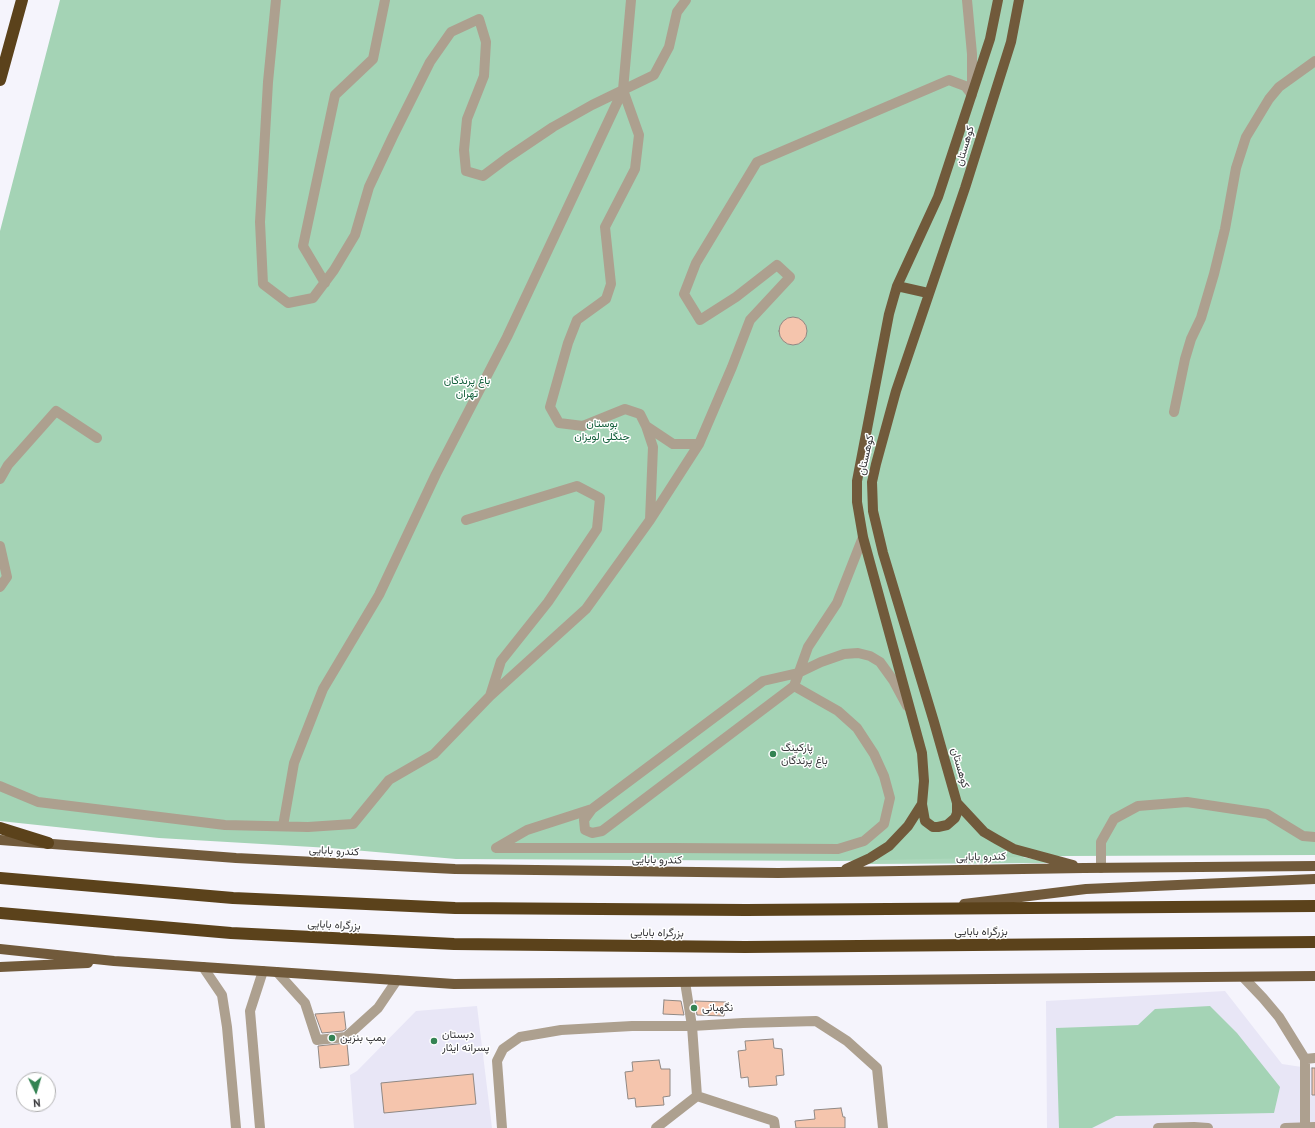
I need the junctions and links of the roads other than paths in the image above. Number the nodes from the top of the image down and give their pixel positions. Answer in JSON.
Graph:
{"nodes":[{"id":1,"x":22,"y":0,"type":"edge"},
{"id":2,"x":276,"y":0,"type":"edge"},
{"id":3,"x":385,"y":0,"type":"edge"},
{"id":4,"x":631,"y":0,"type":"edge"},
{"id":5,"x":686,"y":0,"type":"edge"},
{"id":6,"x":967,"y":0,"type":"edge"},
{"id":7,"x":998,"y":0,"type":"edge"},
{"id":8,"x":1019,"y":0,"type":"edge"},
{"id":9,"x":1315,"y":61,"type":"edge"},
{"id":10,"x":0,"y":80,"type":"edge"},
{"id":11,"x":623,"y":90,"type":"junction"},
{"id":12,"x":972,"y":95,"type":"junction"},
{"id":13,"x":324,"y":283,"type":"junction"},
{"id":14,"x":897,"y":286,"type":"junction"},
{"id":15,"x":928,"y":293,"type":"junction"},
{"id":16,"x":1174,"y":412,"type":"dead end"},
{"id":17,"x":646,"y":426,"type":"junction"},
{"id":18,"x":97,"y":438,"type":"dead end"},
{"id":19,"x":699,"y":444,"type":"junction"},
{"id":20,"x":0,"y":479,"type":"edge"},
{"id":21,"x":466,"y":520,"type":"dead end"},
{"id":22,"x":650,"y":520,"type":"junction"},
{"id":23,"x":863,"y":537,"type":"junction"},
{"id":24,"x":0,"y":546,"type":"edge"},
{"id":25,"x":0,"y":587,"type":"edge"},
{"id":26,"x":798,"y":673,"type":"junction"},
{"id":27,"x":794,"y":686,"type":"junction"},
{"id":28,"x":490,"y":696,"type":"junction"},
{"id":29,"x":912,"y":715,"type":"junction"},
{"id":30,"x":0,"y":786,"type":"edge"},
{"id":31,"x":957,"y":803,"type":"junction"},
{"id":32,"x":922,"y":804,"type":"junction"},
{"id":33,"x":592,"y":808,"type":"junction"},
{"id":34,"x":283,"y":826,"type":"junction"},
{"id":35,"x":0,"y":828,"type":"edge"},
{"id":36,"x":1315,"y":837,"type":"edge"},
{"id":37,"x":0,"y":840,"type":"edge"},
{"id":38,"x":48,"y":843,"type":"junction"},
{"id":39,"x":1315,"y":866,"type":"edge"},
{"id":40,"x":1084,"y":868,"type":"junction"},
{"id":41,"x":1101,"y":868,"type":"junction"},
{"id":42,"x":840,"y":871,"type":"junction"},
{"id":43,"x":0,"y":878,"type":"edge"},
{"id":44,"x":1315,"y":879,"type":"edge"},
{"id":45,"x":1315,"y":906,"type":"edge"},
{"id":46,"x":926,"y":908,"type":"junction"},
{"id":47,"x":0,"y":913,"type":"edge"},
{"id":48,"x":1315,"y":942,"type":"edge"},
{"id":49,"x":0,"y":949,"type":"edge"},
{"id":50,"x":133,"y":962,"type":"junction"},
{"id":51,"x":0,"y":967,"type":"edge"},
{"id":52,"x":203,"y":967,"type":"junction"},
{"id":53,"x":263,"y":971,"type":"junction"},
{"id":54,"x":277,"y":972,"type":"junction"},
{"id":55,"x":1315,"y":976,"type":"edge"},
{"id":56,"x":1243,"y":977,"type":"junction"},
{"id":57,"x":397,"y":980,"type":"junction"},
{"id":58,"x":685,"y":982,"type":"junction"},
{"id":59,"x":692,"y":1026,"type":"junction"},
{"id":60,"x":1310,"y":1058,"type":"edge"},
{"id":61,"x":697,"y":1096,"type":"junction"},
{"id":62,"x":1310,"y":1127,"type":"edge"},
{"id":63,"x":236,"y":1128,"type":"edge"},
{"id":64,"x":260,"y":1128,"type":"edge"},
{"id":65,"x":502,"y":1128,"type":"edge"},
{"id":66,"x":656,"y":1128,"type":"edge"},
{"id":67,"x":775,"y":1128,"type":"edge"},
{"id":68,"x":883,"y":1128,"type":"edge"},
{"id":69,"x":1158,"y":1128,"type":"edge"},
{"id":70,"x":1208,"y":1128,"type":"edge"},
{"id":71,"x":1285,"y":1128,"type":"edge"}],
"edges":[{"from":1,"to":10,"type":"highway"},
{"from":2,"to":13,"type":"street"},
{"from":3,"to":13,"type":"street"},
{"from":4,"to":11,"type":"street"},
{"from":5,"to":11,"type":"street"},
{"from":6,"to":12,"type":"street"},
{"from":7,"to":12,"type":"main road","name":"کوهستان"},
{"from":8,"to":15,"type":"main road","name":"کوهستان"},
{"from":9,"to":16,"type":"street"},
{"from":11,"to":13,"type":"street"},
{"from":11,"to":17,"type":"street"},
{"from":11,"to":34,"type":"street"},
{"from":12,"to":14,"type":"main road","name":"کوهستان"},
{"from":12,"to":19,"type":"street"},
{"from":14,"to":15,"type":"main road"},
{"from":14,"to":23,"type":"main road","name":"کوهستان"},
{"from":15,"to":31,"type":"main road","name":"کوهستان"},
{"from":17,"to":19,"type":"street"},
{"from":17,"to":22,"type":"street"},
{"from":18,"to":20,"type":"street"},
{"from":19,"to":22,"type":"street"},
{"from":21,"to":28,"type":"street"},
{"from":22,"to":28,"type":"street"},
{"from":23,"to":26,"type":"street"},
{"from":23,"to":29,"type":"main road","name":"کوهستان"},
{"from":24,"to":25,"type":"street"},
{"from":26,"to":27,"type":"street"},
{"from":26,"to":29,"type":"street"},
{"from":26,"to":33,"type":"street"},
{"from":27,"to":33,"type":"street"},
{"from":27,"to":33,"type":"street"},
{"from":28,"to":34,"type":"street"},
{"from":29,"to":32,"type":"main road","name":"کوهستان"},
{"from":30,"to":34,"type":"street"},
{"from":31,"to":32,"type":"main road"},
{"from":31,"to":40,"type":"main road","name":"کوهستان"},
{"from":32,"to":42,"type":"main road","name":"کوهستان"},
{"from":35,"to":38,"type":"highway"},
{"from":36,"to":41,"type":"street"},
{"from":37,"to":38,"type":"main road","name":"کندرو بابایی"},
{"from":38,"to":42,"type":"main road","name":"کندرو بابایی"},
{"from":39,"to":41,"type":"main road","name":"کندرو بابایی"},
{"from":40,"to":41,"type":"main road","name":"کندرو بابایی"},
{"from":40,"to":42,"type":"main road","name":"کندرو بابایی"},
{"from":43,"to":46,"type":"highway","name":"بزرگراه بابایی"},
{"from":44,"to":46,"type":"main road"},
{"from":45,"to":46,"type":"highway","name":"بزرگراه بابایی"},
{"from":47,"to":48,"type":"highway","name":"بزرگراه بابایی"},
{"from":49,"to":50,"type":"main road"},
{"from":50,"to":51,"type":"main road"},
{"from":50,"to":52,"type":"main road"},
{"from":52,"to":53,"type":"main road"},
{"from":52,"to":63,"type":"street"},
{"from":53,"to":54,"type":"main road"},
{"from":53,"to":64,"type":"street"},
{"from":54,"to":57,"type":"main road"},
{"from":54,"to":57,"type":"street"},
{"from":55,"to":56,"type":"main road"},
{"from":56,"to":58,"type":"main road"},
{"from":56,"to":60,"type":"street"},
{"from":57,"to":58,"type":"main road"},
{"from":58,"to":59,"type":"street"},
{"from":59,"to":61,"type":"street"},
{"from":59,"to":65,"type":"street"},
{"from":59,"to":68,"type":"street"},
{"from":60,"to":62,"type":"street"},
{"from":61,"to":66,"type":"street"},
{"from":61,"to":67,"type":"street"},
{"from":62,"to":71,"type":"street"},
{"from":69,"to":70,"type":"street"}]}
